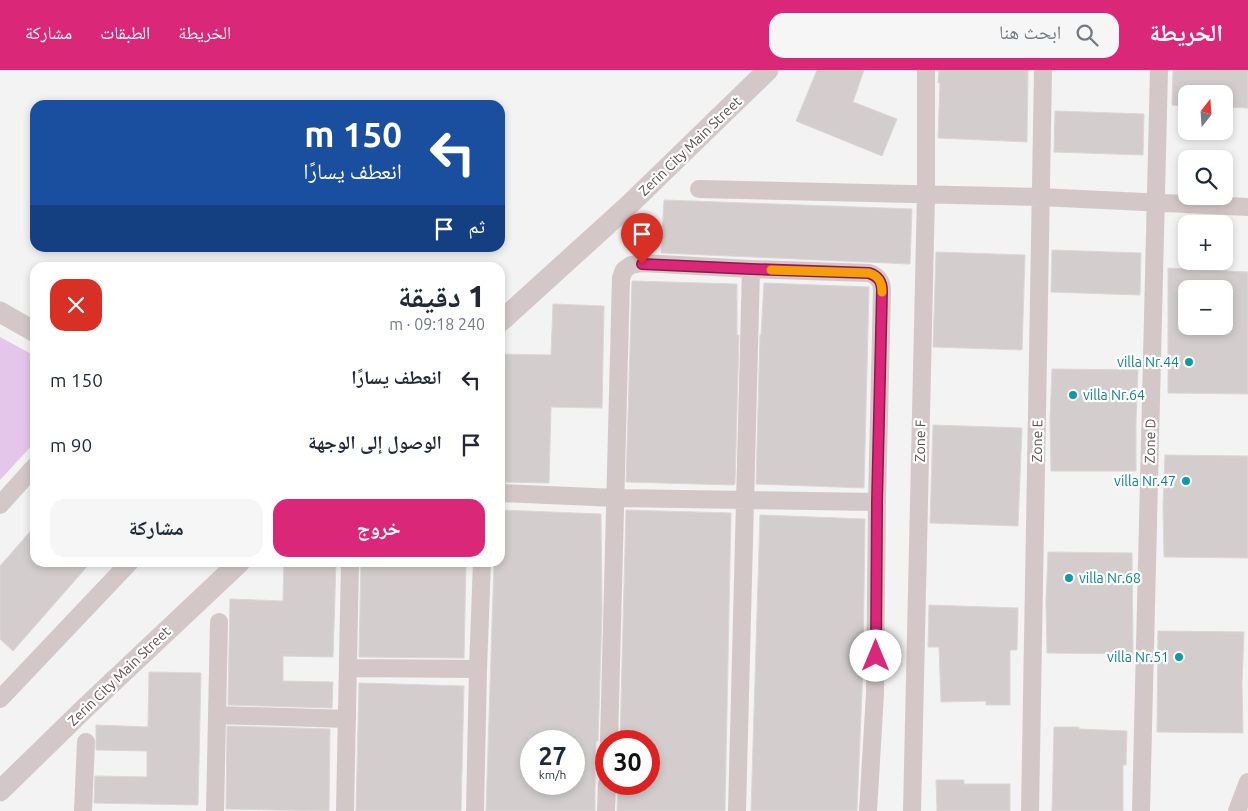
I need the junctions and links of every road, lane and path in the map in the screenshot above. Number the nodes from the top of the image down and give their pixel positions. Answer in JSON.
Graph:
{"nodes":[{"id":1,"x":768,"y":70,"type":"edge"},
{"id":2,"x":926,"y":70,"type":"edge"},
{"id":3,"x":1043,"y":70,"type":"edge"},
{"id":4,"x":1159,"y":70,"type":"edge"},
{"id":5,"x":699,"y":189,"type":"dead end"},
{"id":6,"x":926,"y":194,"type":"junction"},
{"id":7,"x":1040,"y":197,"type":"junction"},
{"id":8,"x":1156,"y":204,"type":"junction"},
{"id":9,"x":1248,"y":207,"type":"edge"},
{"id":10,"x":751,"y":269,"type":"junction"},
{"id":11,"x":0,"y":312,"type":"edge"},
{"id":12,"x":505,"y":317,"type":"edge"},
{"id":13,"x":30,"y":329,"type":"edge"},
{"id":14,"x":30,"y":471,"type":"edge"},
{"id":15,"x":505,"y":493,"type":"edge"},
{"id":16,"x":616,"y":498,"type":"junction"},
{"id":17,"x":745,"y":501,"type":"junction"},
{"id":18,"x":1,"y":502,"type":"edge"},
{"id":19,"x":877,"y":502,"type":"junction"},
{"id":20,"x":125,"y":567,"type":"edge"},
{"id":21,"x":235,"y":567,"type":"edge"},
{"id":22,"x":350,"y":567,"type":"edge"},
{"id":23,"x":482,"y":567,"type":"edge"},
{"id":24,"x":219,"y":622,"type":"dead end"},
{"id":25,"x":349,"y":668,"type":"junction"},
{"id":26,"x":478,"y":669,"type":"junction"},
{"id":27,"x":0,"y":699,"type":"edge"},
{"id":28,"x":218,"y":715,"type":"junction"},
{"id":29,"x":347,"y":719,"type":"junction"},
{"id":30,"x":608,"y":730,"type":"edge"},
{"id":31,"x":86,"y":742,"type":"dead end"},
{"id":32,"x":1248,"y":782,"type":"edge"},
{"id":33,"x":0,"y":791,"type":"edge"},
{"id":34,"x":607,"y":795,"type":"edge"},
{"id":35,"x":83,"y":811,"type":"edge"},
{"id":36,"x":215,"y":811,"type":"edge"},
{"id":37,"x":345,"y":811,"type":"edge"},
{"id":38,"x":475,"y":811,"type":"edge"},
{"id":39,"x":606,"y":811,"type":"edge"},
{"id":40,"x":737,"y":811,"type":"edge"},
{"id":41,"x":868,"y":811,"type":"edge"},
{"id":42,"x":912,"y":811,"type":"edge"},
{"id":43,"x":1030,"y":811,"type":"edge"},
{"id":44,"x":1141,"y":811,"type":"edge"},
{"id":45,"x":1237,"y":811,"type":"edge"}],
"edges":[{"from":1,"to":12,"type":"street","name":"Zerin City Main Street"},
{"from":2,"to":6,"type":"street","name":"Zone F"},
{"from":3,"to":7,"type":"street","name":"Zone E"},
{"from":4,"to":8,"type":"street","name":"Zone D"},
{"from":5,"to":6,"type":"street"},
{"from":6,"to":7,"type":"street"},
{"from":6,"to":42,"type":"street","name":"Zone F"},
{"from":7,"to":8,"type":"street"},
{"from":7,"to":43,"type":"street","name":"Zone E"},
{"from":8,"to":9,"type":"street"},
{"from":8,"to":44,"type":"street","name":"Zone D"},
{"from":10,"to":16,"type":"street"},
{"from":10,"to":17,"type":"street"},
{"from":10,"to":19,"type":"street"},
{"from":11,"to":13,"type":"street"},
{"from":14,"to":18,"type":"street"},
{"from":15,"to":16,"type":"street"},
{"from":16,"to":17,"type":"street"},
{"from":16,"to":30,"type":"street"},
{"from":17,"to":19,"type":"street"},
{"from":17,"to":40,"type":"street"},
{"from":19,"to":41,"type":"street"},
{"from":20,"to":27,"type":"street"},
{"from":21,"to":33,"type":"street","name":"Zerin City Main Street"},
{"from":22,"to":25,"type":"street"},
{"from":23,"to":26,"type":"street"},
{"from":24,"to":28,"type":"street"},
{"from":25,"to":26,"type":"street"},
{"from":25,"to":29,"type":"street"},
{"from":26,"to":38,"type":"street"},
{"from":28,"to":29,"type":"street"},
{"from":28,"to":36,"type":"street"},
{"from":29,"to":37,"type":"street"},
{"from":31,"to":35,"type":"street"},
{"from":32,"to":45,"type":"street"},
{"from":34,"to":39,"type":"street"}]}
